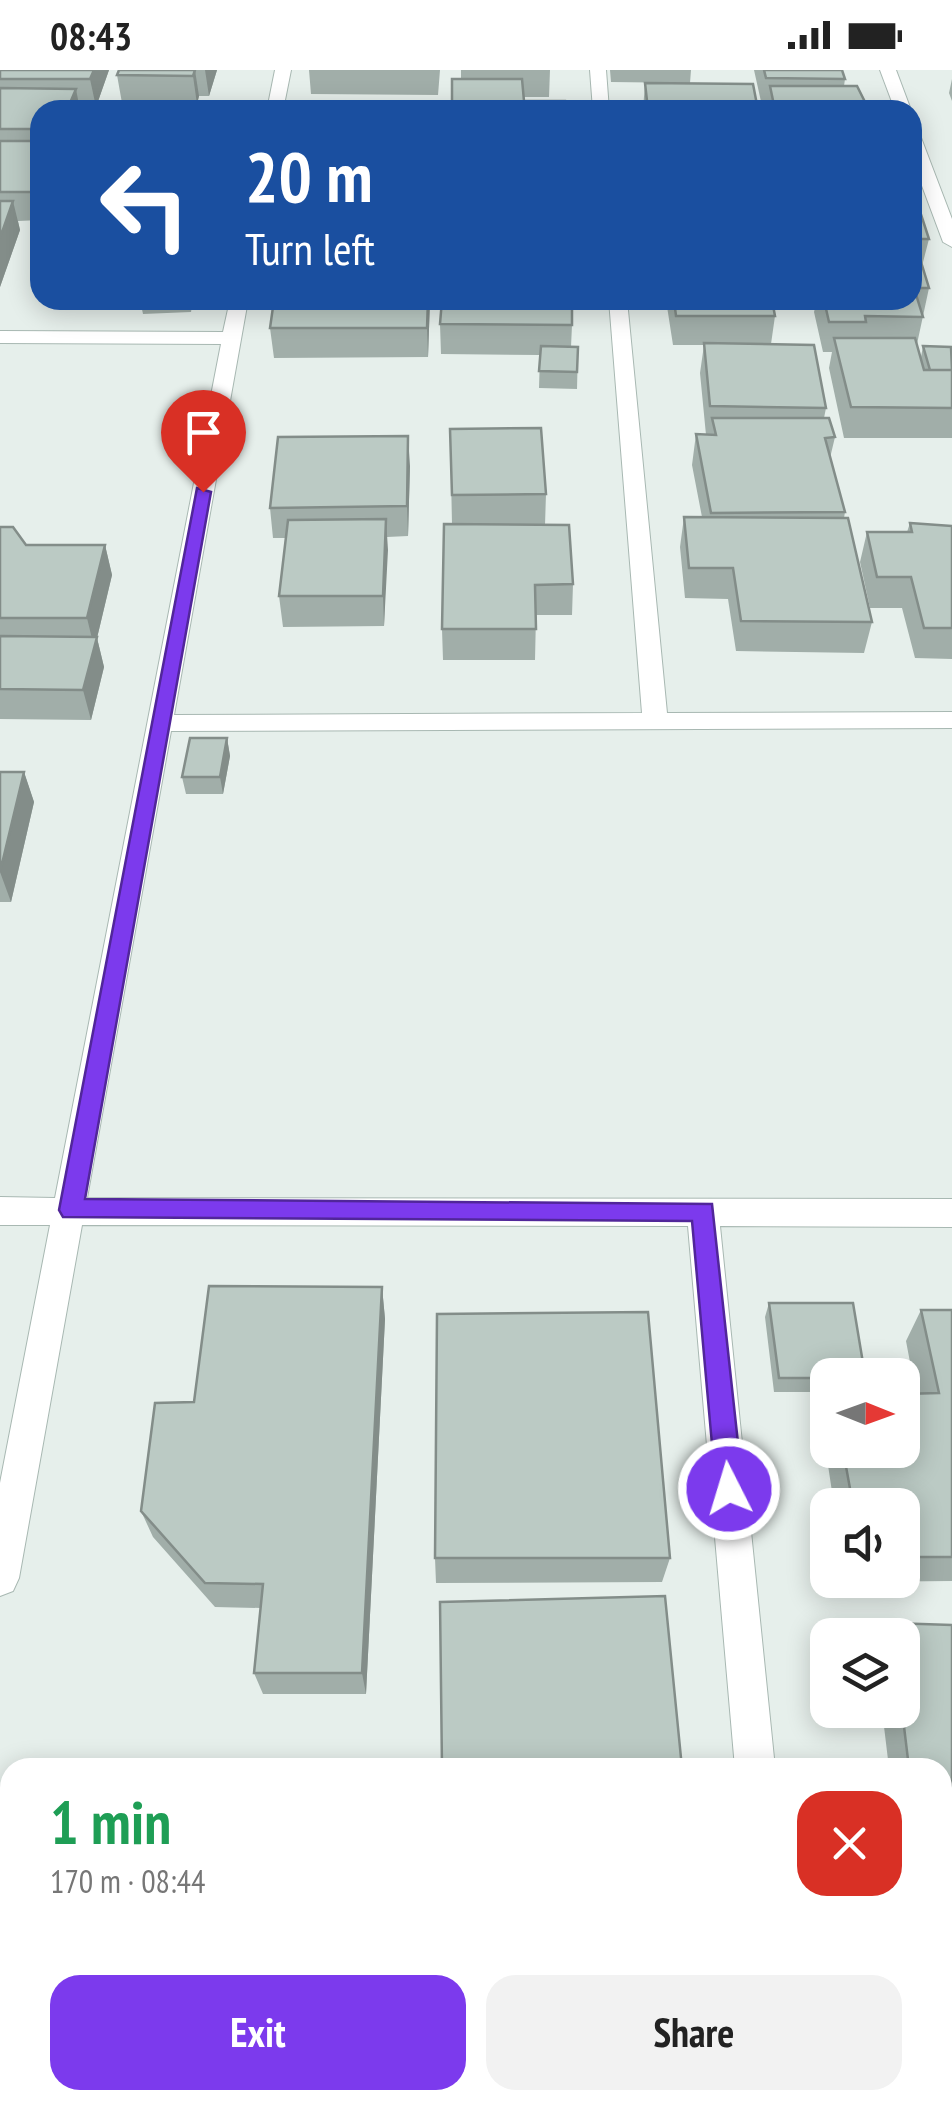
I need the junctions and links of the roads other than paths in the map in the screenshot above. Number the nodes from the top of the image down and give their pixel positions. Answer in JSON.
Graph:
{"nodes":[{"id":1,"x":282,"y":70,"type":"edge"},
{"id":2,"x":598,"y":70,"type":"edge"},
{"id":3,"x":888,"y":70,"type":"edge"},
{"id":4,"x":277,"y":100,"type":"edge"},
{"id":5,"x":600,"y":100,"type":"edge"},
{"id":6,"x":899,"y":100,"type":"edge"},
{"id":7,"x":922,"y":162,"type":"edge"},
{"id":8,"x":952,"y":242,"type":"edge"},
{"id":9,"x":236,"y":310,"type":"edge"},
{"id":10,"x":619,"y":310,"type":"edge"},
{"id":11,"x":0,"y":337,"type":"edge"},
{"id":12,"x":231,"y":338,"type":"junction"},
{"id":13,"x":952,"y":720,"type":"edge"},
{"id":14,"x":161,"y":722,"type":"junction"},
{"id":15,"x":656,"y":722,"type":"junction"},
{"id":16,"x":71,"y":1210,"type":"junction"},
{"id":17,"x":0,"y":1211,"type":"edge"},
{"id":18,"x":703,"y":1211,"type":"junction"},
{"id":19,"x":952,"y":1213,"type":"edge"},
{"id":20,"x":0,"y":1578,"type":"edge"},
{"id":21,"x":754,"y":1758,"type":"edge"}],
"edges":[{"from":1,"to":4,"type":"street"},
{"from":2,"to":5,"type":"street"},
{"from":3,"to":6,"type":"street"},
{"from":7,"to":8,"type":"street"},
{"from":9,"to":12,"type":"street"},
{"from":10,"to":15,"type":"street"},
{"from":11,"to":12,"type":"street"},
{"from":12,"to":14,"type":"street"},
{"from":13,"to":15,"type":"street"},
{"from":14,"to":15,"type":"street"},
{"from":14,"to":16,"type":"street"},
{"from":16,"to":17,"type":"street"},
{"from":16,"to":18,"type":"street"},
{"from":16,"to":20,"type":"street"},
{"from":18,"to":19,"type":"street"},
{"from":18,"to":21,"type":"street"}]}
